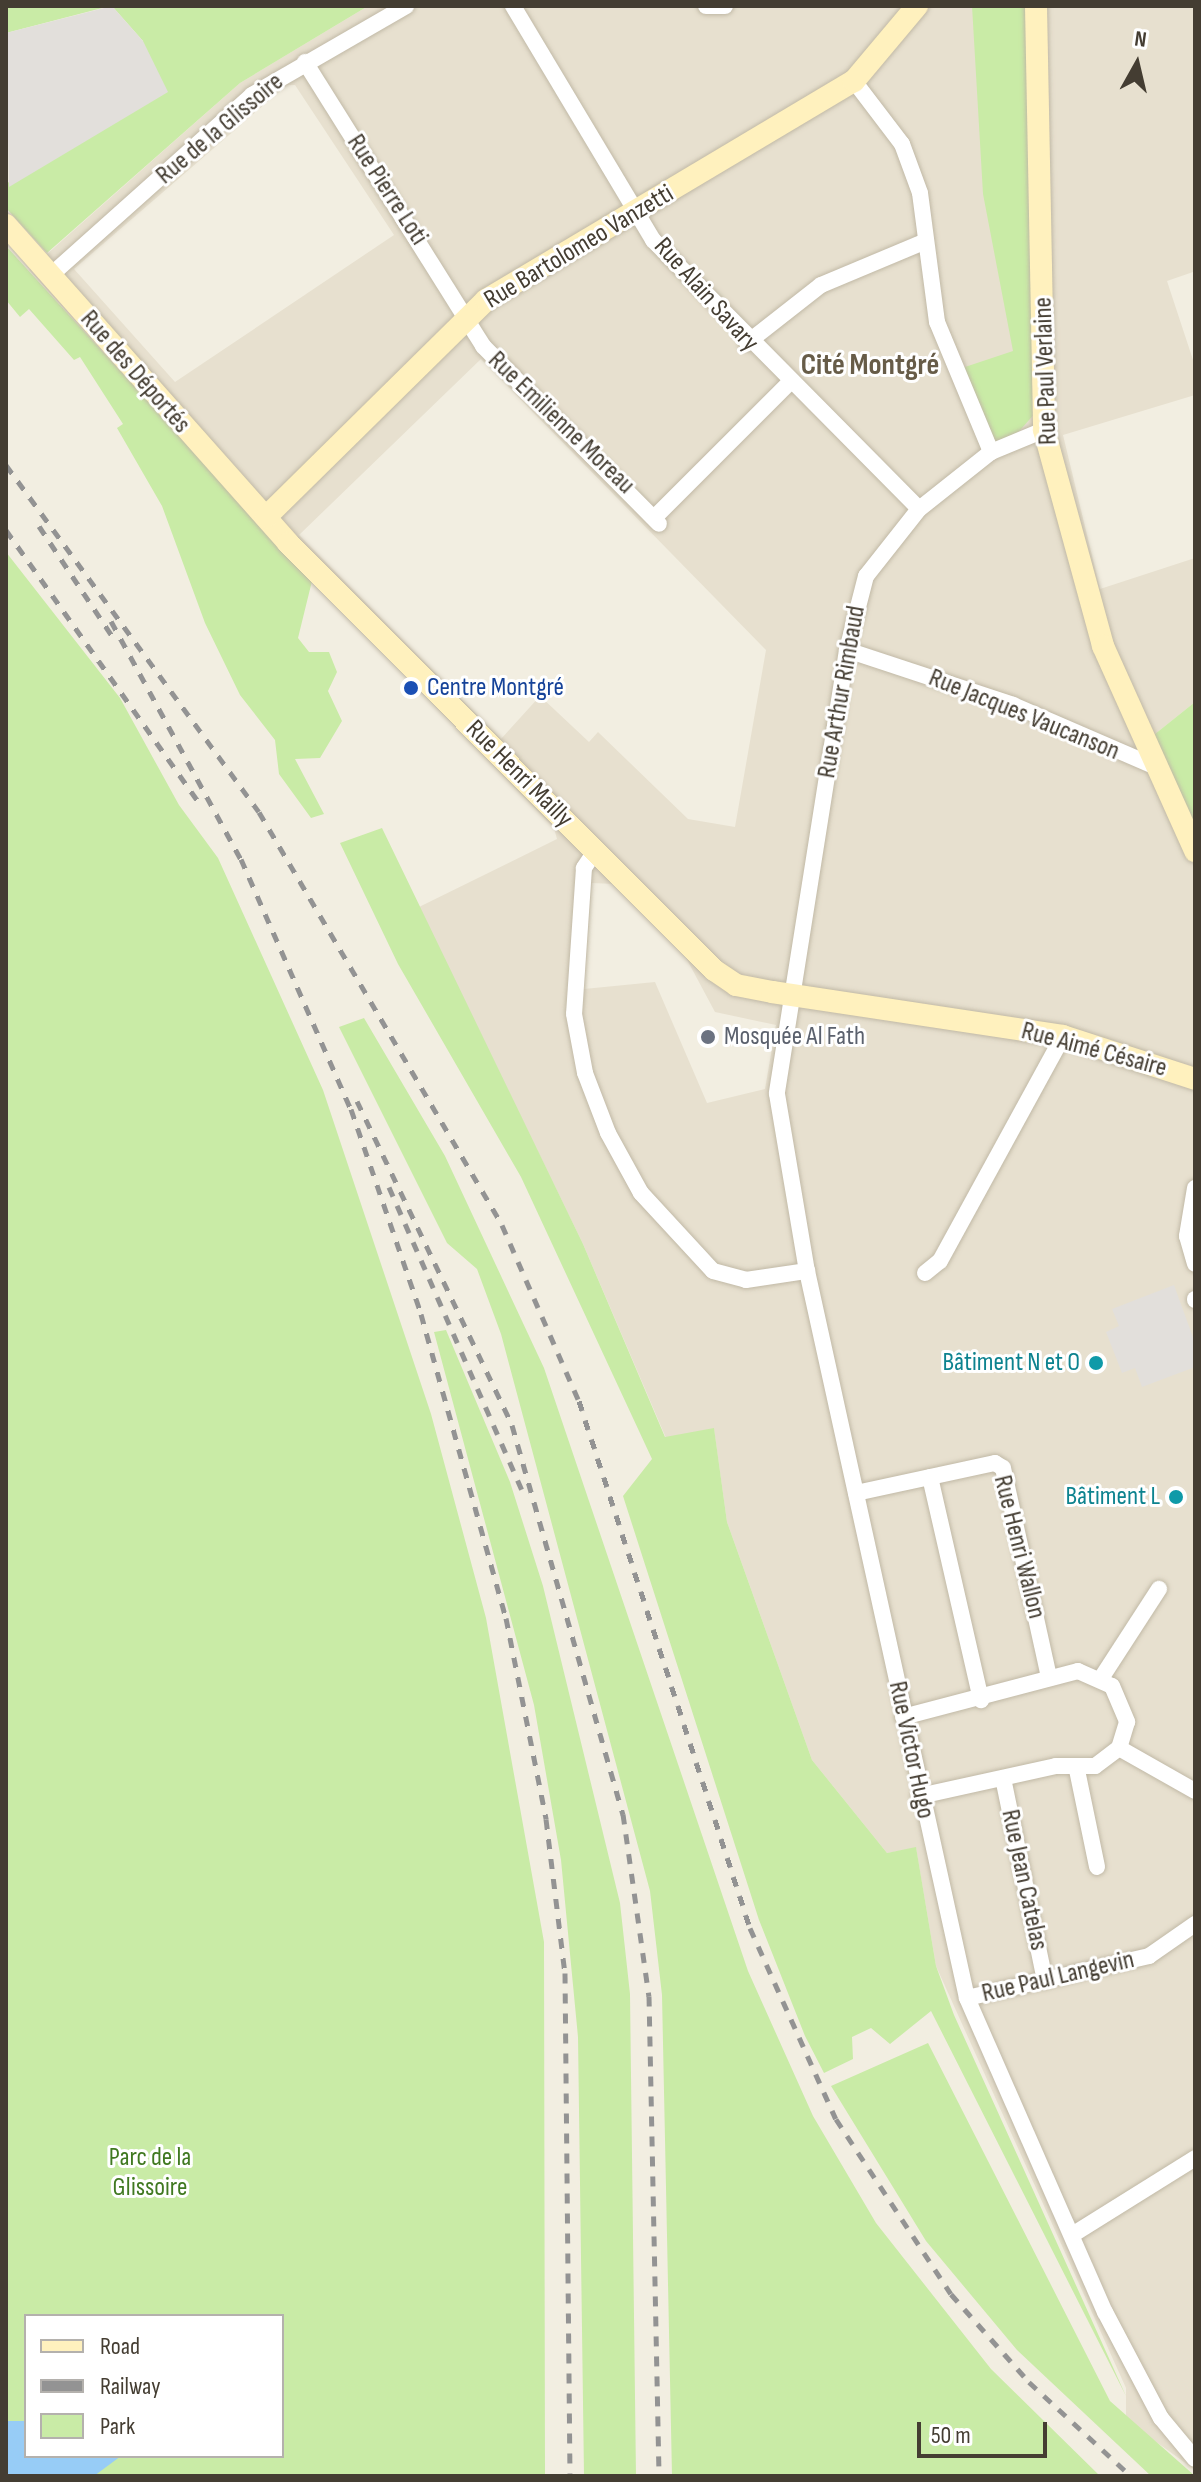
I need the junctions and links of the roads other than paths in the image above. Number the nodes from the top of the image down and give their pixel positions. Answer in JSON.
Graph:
{"nodes":[{"id":1,"x":406,"y":6,"type":"edge"},
{"id":2,"x":513,"y":6,"type":"edge"},
{"id":3,"x":706,"y":6,"type":"edge"},
{"id":4,"x":725,"y":6,"type":"edge"},
{"id":5,"x":917,"y":6,"type":"edge"},
{"id":6,"x":1036,"y":6,"type":"edge"},
{"id":7,"x":305,"y":62,"type":"junction"},
{"id":8,"x":854,"y":81,"type":"junction"},
{"id":9,"x":640,"y":212,"type":"junction"},
{"id":10,"x":6,"y":225,"type":"edge"},
{"id":11,"x":924,"y":242,"type":"junction"},
{"id":12,"x":51,"y":275,"type":"junction"},
{"id":13,"x":464,"y":320,"type":"junction"},
{"id":14,"x":747,"y":343,"type":"junction"},
{"id":15,"x":789,"y":383,"type":"junction"},
{"id":16,"x":1044,"y":430,"type":"junction"},
{"id":17,"x":991,"y":452,"type":"junction"},
{"id":18,"x":919,"y":509,"type":"junction"},
{"id":19,"x":266,"y":517,"type":"junction"},
{"id":20,"x":847,"y":650,"type":"junction"},
{"id":21,"x":1154,"y":766,"type":"junction"},
{"id":22,"x":596,"y":850,"type":"junction"},
{"id":23,"x":1195,"y":851,"type":"edge"},
{"id":24,"x":792,"y":994,"type":"junction"},
{"id":25,"x":1063,"y":1036,"type":"junction"},
{"id":26,"x":1195,"y":1079,"type":"edge"},
{"id":27,"x":1195,"y":1188,"type":"edge"},
{"id":28,"x":1195,"y":1264,"type":"edge"},
{"id":29,"x":807,"y":1271,"type":"junction"},
{"id":30,"x":925,"y":1273,"type":"dead end"},
{"id":31,"x":930,"y":1477,"type":"junction"},
{"id":32,"x":856,"y":1493,"type":"junction"},
{"id":33,"x":1159,"y":1589,"type":"dead end"},
{"id":34,"x":1102,"y":1677,"type":"junction"},
{"id":35,"x":1049,"y":1678,"type":"junction"},
{"id":36,"x":981,"y":1700,"type":"junction"},
{"id":37,"x":903,"y":1717,"type":"junction"},
{"id":38,"x":1119,"y":1748,"type":"junction"},
{"id":39,"x":1077,"y":1770,"type":"junction"},
{"id":40,"x":1003,"y":1778,"type":"junction"},
{"id":41,"x":1195,"y":1791,"type":"edge"},
{"id":42,"x":919,"y":1796,"type":"junction"},
{"id":43,"x":1097,"y":1867,"type":"dead end"},
{"id":44,"x":1195,"y":1924,"type":"edge"},
{"id":45,"x":1045,"y":1981,"type":"junction"},
{"id":46,"x":967,"y":1998,"type":"junction"},
{"id":47,"x":1195,"y":2158,"type":"edge"},
{"id":48,"x":1072,"y":2235,"type":"junction"},
{"id":49,"x":1195,"y":2459,"type":"edge"}],
"edges":[{"from":1,"to":7,"type":"street","name":"Rue de la Glissoire"},
{"from":2,"to":9,"type":"street","name":"Rue Alain Savary"},
{"from":3,"to":4,"type":"street"},
{"from":5,"to":8,"type":"street","name":"Rue Bartolomeo Vanzetti"},
{"from":6,"to":16,"type":"street","name":"Rue Paul Verlaine"},
{"from":7,"to":12,"type":"street","name":"Rue de la Glissoire"},
{"from":7,"to":13,"type":"street","name":"Rue Pierre Loti"},
{"from":8,"to":9,"type":"street","name":"Rue Bartolomeo Vanzetti"},
{"from":8,"to":11,"type":"street"},
{"from":9,"to":13,"type":"street","name":"Rue Bartolomeo Vanzetti"},
{"from":9,"to":14,"type":"street","name":"Rue Alain Savary"},
{"from":10,"to":12,"type":"street","name":"Rue des Déportés"},
{"from":11,"to":14,"type":"street"},
{"from":11,"to":17,"type":"street"},
{"from":12,"to":19,"type":"street","name":"Rue des Déportés"},
{"from":13,"to":15,"type":"street","name":"Rue Emilienne Moreau"},
{"from":13,"to":19,"type":"street","name":"Rue Bartolomeo Vanzetti"},
{"from":14,"to":15,"type":"street","name":"Rue Alain Savary"},
{"from":15,"to":18,"type":"street","name":"Rue Alain Savary"},
{"from":16,"to":17,"type":"street","name":"Rue Arthur Rimbaud"},
{"from":16,"to":21,"type":"street","name":"Rue Paul Verlaine"},
{"from":17,"to":18,"type":"street","name":"Rue Arthur Rimbaud"},
{"from":18,"to":20,"type":"street","name":"Rue Arthur Rimbaud"},
{"from":19,"to":22,"type":"street","name":"Rue Henri Mailly"},
{"from":20,"to":21,"type":"street","name":"Rue Jacques Vaucanson"},
{"from":20,"to":24,"type":"street","name":"Rue Arthur Rimbaud"},
{"from":21,"to":23,"type":"street","name":"Rue Paul Verlaine"},
{"from":22,"to":24,"type":"street","name":"Rue Henri Mailly"},
{"from":22,"to":29,"type":"street"},
{"from":24,"to":25,"type":"street","name":"Rue Aimé Césaire"},
{"from":24,"to":29,"type":"street","name":"Rue Victor Hugo"},
{"from":25,"to":26,"type":"street","name":"Rue Aimé Césaire"},
{"from":25,"to":30,"type":"street"},
{"from":27,"to":28,"type":"street"},
{"from":29,"to":32,"type":"street","name":"Rue Victor Hugo"},
{"from":31,"to":32,"type":"street","name":"Rue Henri Wallon"},
{"from":31,"to":35,"type":"street","name":"Rue Henri Wallon"},
{"from":31,"to":36,"type":"street"},
{"from":32,"to":37,"type":"street","name":"Rue Victor Hugo"},
{"from":33,"to":34,"type":"street"},
{"from":34,"to":35,"type":"street"},
{"from":34,"to":38,"type":"street"},
{"from":35,"to":36,"type":"street"},
{"from":36,"to":37,"type":"street"},
{"from":37,"to":42,"type":"street","name":"Rue Victor Hugo"},
{"from":38,"to":39,"type":"street"},
{"from":38,"to":41,"type":"street"},
{"from":39,"to":40,"type":"street"},
{"from":39,"to":43,"type":"street"},
{"from":40,"to":42,"type":"street"},
{"from":40,"to":45,"type":"street","name":"Rue Jean Catelas"},
{"from":42,"to":46,"type":"street","name":"Rue Victor Hugo"},
{"from":44,"to":45,"type":"street","name":"Rue Paul Langevin"},
{"from":45,"to":46,"type":"street","name":"Rue Paul Langevin"},
{"from":46,"to":48,"type":"street","name":"Rue Victor Hugo"},
{"from":47,"to":48,"type":"street"},
{"from":48,"to":49,"type":"street","name":"Rue Victor Hugo"}]}
